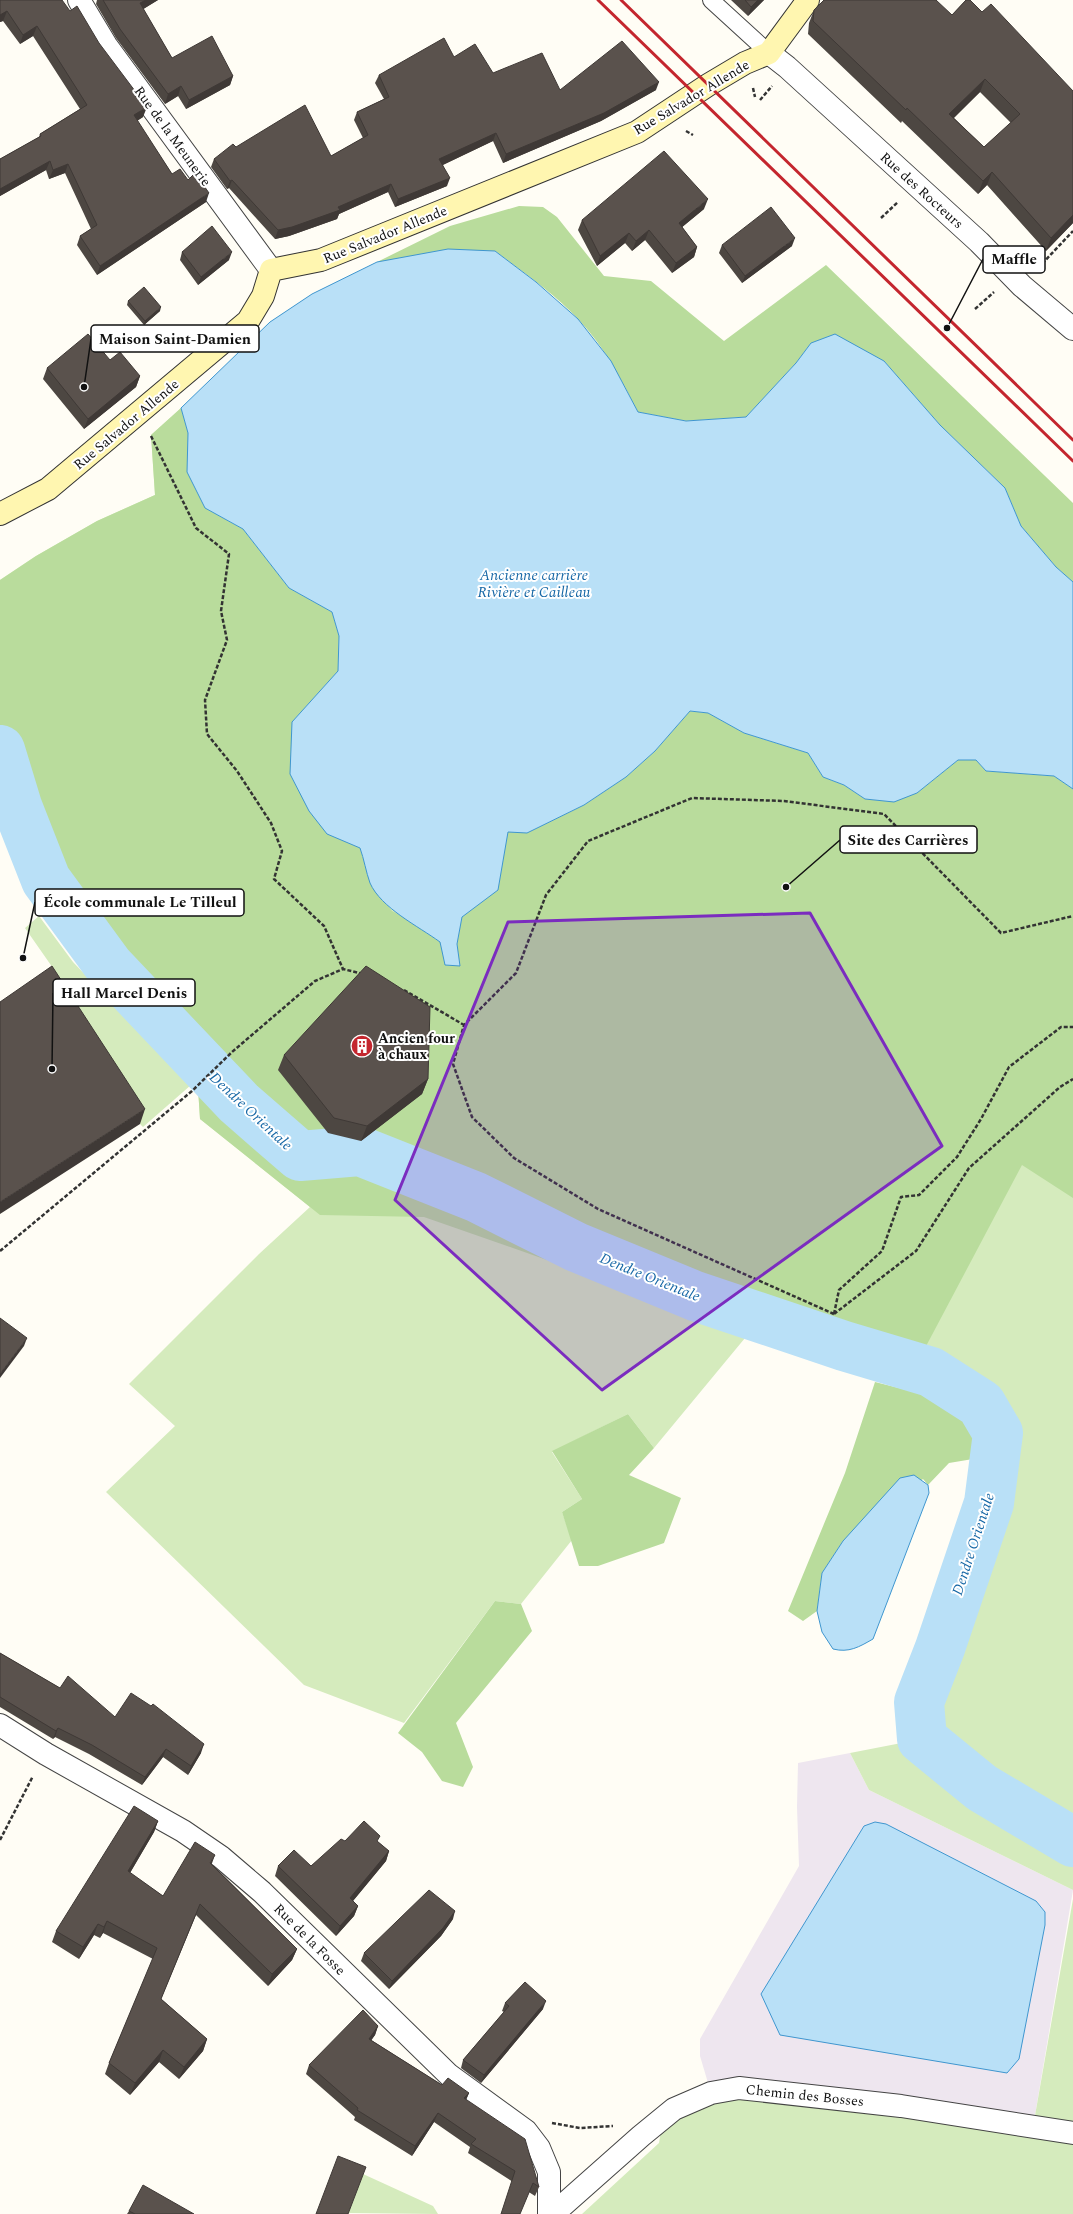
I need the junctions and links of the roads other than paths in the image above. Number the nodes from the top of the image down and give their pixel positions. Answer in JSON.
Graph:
{"nodes":[{"id":1,"x":79,"y":0,"type":"edge"},
{"id":2,"x":711,"y":0,"type":"edge"},
{"id":3,"x":808,"y":0,"type":"edge"},
{"id":4,"x":769,"y":53,"type":"junction"},
{"id":5,"x":272,"y":270,"type":"junction"},
{"id":6,"x":1073,"y":329,"type":"edge"},
{"id":7,"x":0,"y":514,"type":"edge"},
{"id":8,"x":0,"y":1725,"type":"edge"},
{"id":9,"x":1073,"y":2134,"type":"edge"},
{"id":10,"x":549,"y":2214,"type":"edge"},
{"id":11,"x":553,"y":2214,"type":"edge"}],
"edges":[{"from":1,"to":5,"type":"street","name":"Rue de la Meunerie"},
{"from":2,"to":4,"type":"lane"},
{"from":3,"to":4,"type":"street"},
{"from":4,"to":5,"type":"street","name":"Rue Salvador Allende"},
{"from":4,"to":6,"type":"street","name":"Rue des Rocteurs"},
{"from":5,"to":7,"type":"street","name":"Rue Salvador Allende"},
{"from":8,"to":10,"type":"street","name":"Rue de la Fosse"},
{"from":9,"to":11,"type":"street","name":"Chemin des Bosses"}]}
